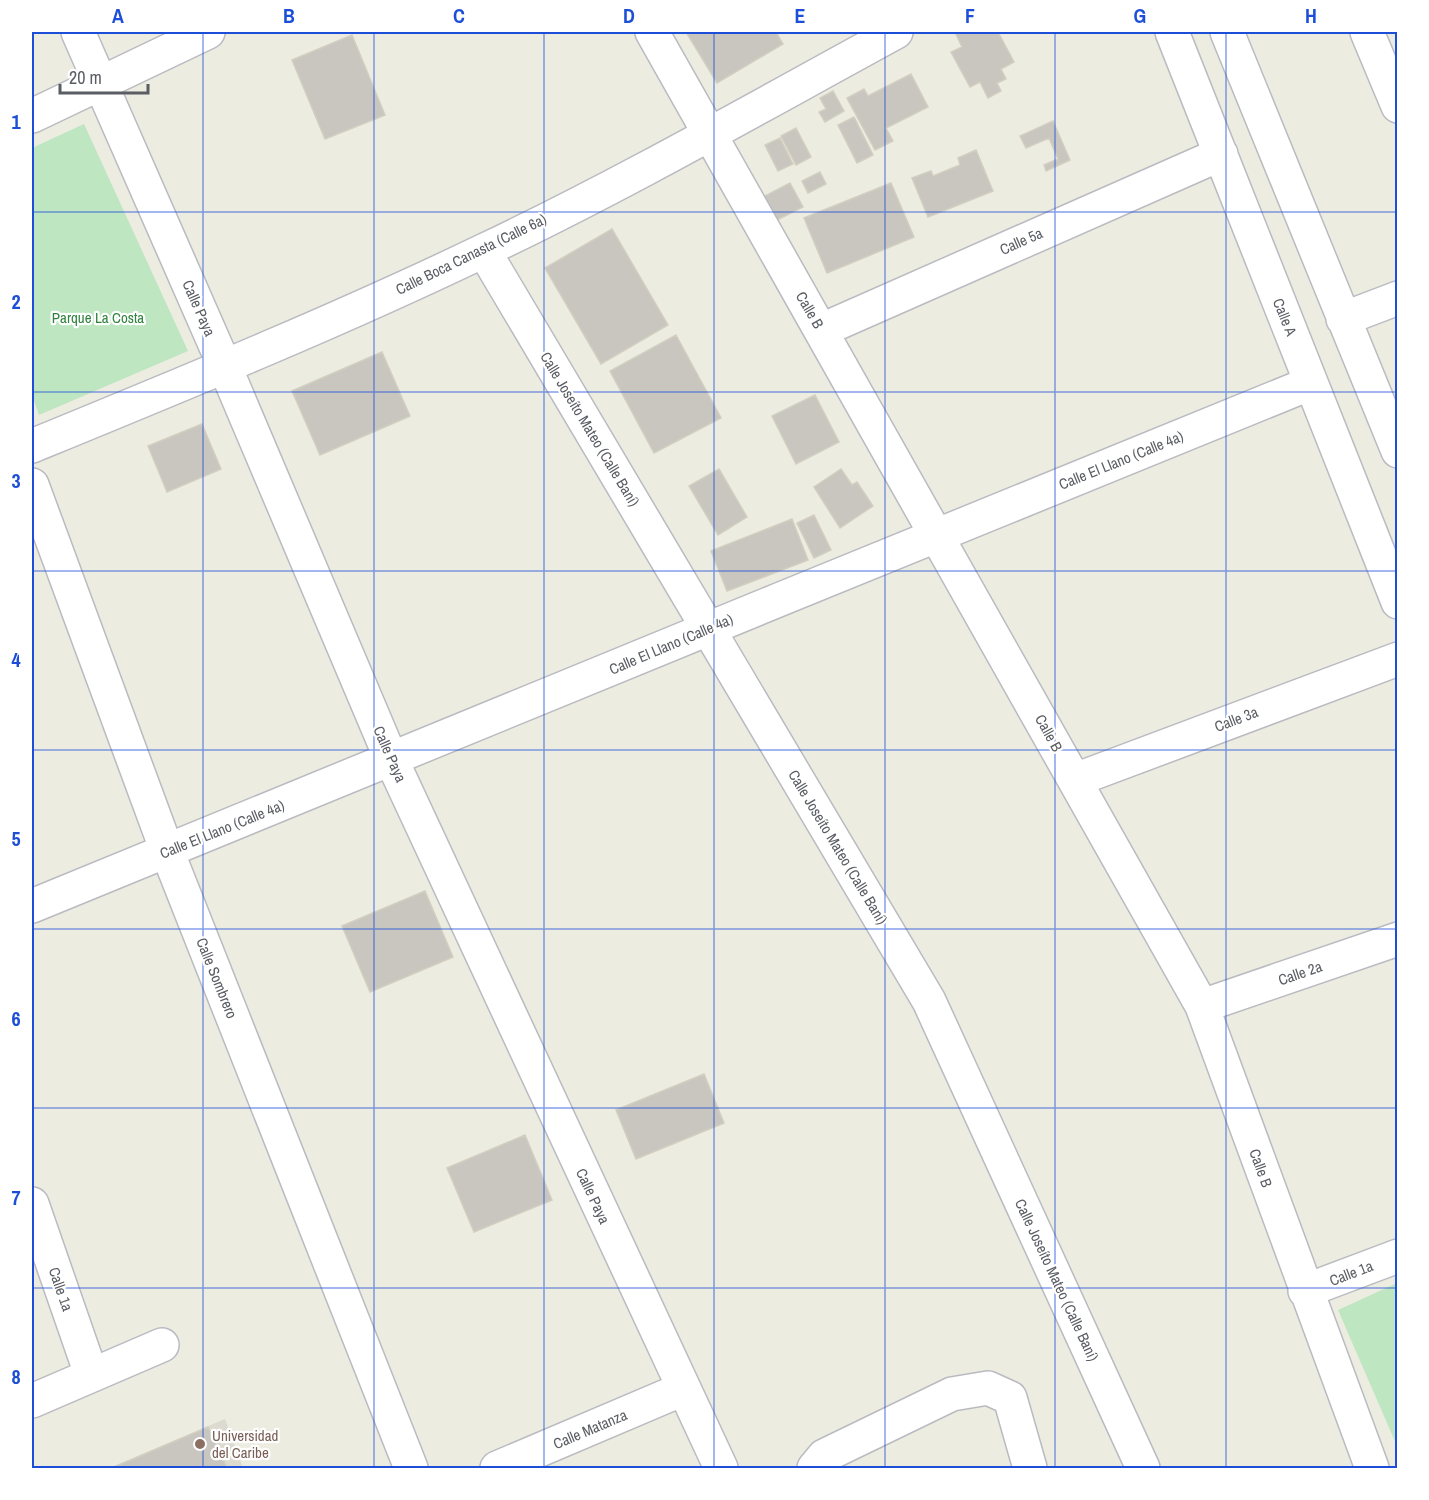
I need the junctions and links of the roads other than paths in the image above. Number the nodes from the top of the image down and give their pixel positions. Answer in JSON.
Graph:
{"nodes":[{"id":1,"x":78,"y":32,"type":"edge"},
{"id":2,"x":208,"y":32,"type":"edge"},
{"id":3,"x":652,"y":32,"type":"edge"},
{"id":4,"x":896,"y":32,"type":"edge"},
{"id":5,"x":1172,"y":32,"type":"edge"},
{"id":6,"x":1227,"y":32,"type":"edge"},
{"id":7,"x":1367,"y":32,"type":"edge"},
{"id":8,"x":101,"y":85,"type":"junction"},
{"id":9,"x":1398,"y":106,"type":"edge"},
{"id":10,"x":32,"y":116,"type":"edge"},
{"id":11,"x":708,"y":134,"type":"junction"},
{"id":12,"x":1221,"y":154,"type":"junction"},
{"id":13,"x":484,"y":250,"type":"junction"},
{"id":14,"x":1398,"y":298,"type":"edge"},
{"id":15,"x":1343,"y":319,"type":"junction"},
{"id":16,"x":822,"y":330,"type":"junction"},
{"id":17,"x":225,"y":367,"type":"junction"},
{"id":18,"x":1311,"y":384,"type":"junction"},
{"id":19,"x":32,"y":446,"type":"edge"},
{"id":20,"x":1398,"y":451,"type":"edge"},
{"id":21,"x":32,"y":485,"type":"edge"},
{"id":22,"x":936,"y":534,"type":"junction"},
{"id":23,"x":1398,"y":602,"type":"edge"},
{"id":24,"x":708,"y":628,"type":"junction"},
{"id":25,"x":1398,"y":658,"type":"edge"},
{"id":26,"x":392,"y":761,"type":"junction"},
{"id":27,"x":1075,"y":780,"type":"junction"},
{"id":28,"x":167,"y":851,"type":"junction"},
{"id":29,"x":32,"y":906,"type":"edge"},
{"id":30,"x":1398,"y":939,"type":"edge"},
{"id":31,"x":1202,"y":1006,"type":"junction"},
{"id":32,"x":32,"y":1204,"type":"edge"},
{"id":33,"x":1398,"y":1256,"type":"edge"},
{"id":34,"x":1305,"y":1291,"type":"junction"},
{"id":35,"x":162,"y":1345,"type":"dead end"},
{"id":36,"x":91,"y":1374,"type":"junction"},
{"id":37,"x":683,"y":1389,"type":"junction"},
{"id":38,"x":32,"y":1401,"type":"edge"},
{"id":39,"x":411,"y":1468,"type":"edge"},
{"id":40,"x":497,"y":1468,"type":"edge"},
{"id":41,"x":721,"y":1468,"type":"edge"},
{"id":42,"x":814,"y":1468,"type":"edge"},
{"id":43,"x":1030,"y":1468,"type":"edge"},
{"id":44,"x":1143,"y":1468,"type":"edge"},
{"id":45,"x":1372,"y":1468,"type":"edge"}],
"edges":[{"from":1,"to":8,"type":"street","name":"Calle Paya"},
{"from":2,"to":8,"type":"street"},
{"from":3,"to":11,"type":"street","name":"Calle B"},
{"from":4,"to":11,"type":"street","name":"Calle Boca Canasta (Calle 6a)"},
{"from":5,"to":12,"type":"street","name":"Calle A"},
{"from":6,"to":15,"type":"street"},
{"from":7,"to":9,"type":"street"},
{"from":8,"to":10,"type":"street"},
{"from":8,"to":17,"type":"street","name":"Calle Paya"},
{"from":11,"to":13,"type":"street","name":"Calle Boca Canasta (Calle 6a)"},
{"from":11,"to":16,"type":"street","name":"Calle B"},
{"from":12,"to":16,"type":"street","name":"Calle 5a"},
{"from":12,"to":18,"type":"street","name":"Calle A"},
{"from":13,"to":17,"type":"street","name":"Calle Boca Canasta (Calle 6a)"},
{"from":13,"to":24,"type":"street","name":"Calle Joseíto Mateo (Calle Baní)"},
{"from":14,"to":15,"type":"street"},
{"from":15,"to":20,"type":"street"},
{"from":16,"to":22,"type":"street","name":"Calle B"},
{"from":17,"to":19,"type":"street","name":"Calle Boca Canasta (Calle 6a)"},
{"from":17,"to":26,"type":"street","name":"Calle Paya"},
{"from":18,"to":22,"type":"street","name":"Calle El Llano (Calle 4a)"},
{"from":18,"to":23,"type":"street","name":"Calle A"},
{"from":21,"to":28,"type":"street","name":"Calle Sombrero"},
{"from":22,"to":24,"type":"street","name":"Calle El Llano (Calle 4a)"},
{"from":22,"to":27,"type":"street","name":"Calle B"},
{"from":24,"to":26,"type":"street","name":"Calle El Llano (Calle 4a)"},
{"from":24,"to":44,"type":"street","name":"Calle Joseíto Mateo (Calle Baní)"},
{"from":25,"to":27,"type":"street","name":"Calle 3a"},
{"from":26,"to":28,"type":"street","name":"Calle El Llano (Calle 4a)"},
{"from":26,"to":37,"type":"street","name":"Calle Paya"},
{"from":27,"to":31,"type":"street","name":"Calle B"},
{"from":28,"to":29,"type":"street","name":"Calle El Llano (Calle 4a)"},
{"from":28,"to":39,"type":"street","name":"Calle Sombrero"},
{"from":30,"to":31,"type":"street","name":"Calle 2a"},
{"from":31,"to":34,"type":"street","name":"Calle B"},
{"from":32,"to":36,"type":"street","name":"Calle 1a"},
{"from":33,"to":34,"type":"street","name":"Calle 1a"},
{"from":34,"to":45,"type":"street","name":"Calle B"},
{"from":35,"to":36,"type":"street"},
{"from":36,"to":38,"type":"street"},
{"from":37,"to":40,"type":"street","name":"Calle Matanza"},
{"from":37,"to":41,"type":"street","name":"Calle Paya"},
{"from":42,"to":43,"type":"street"}]}
